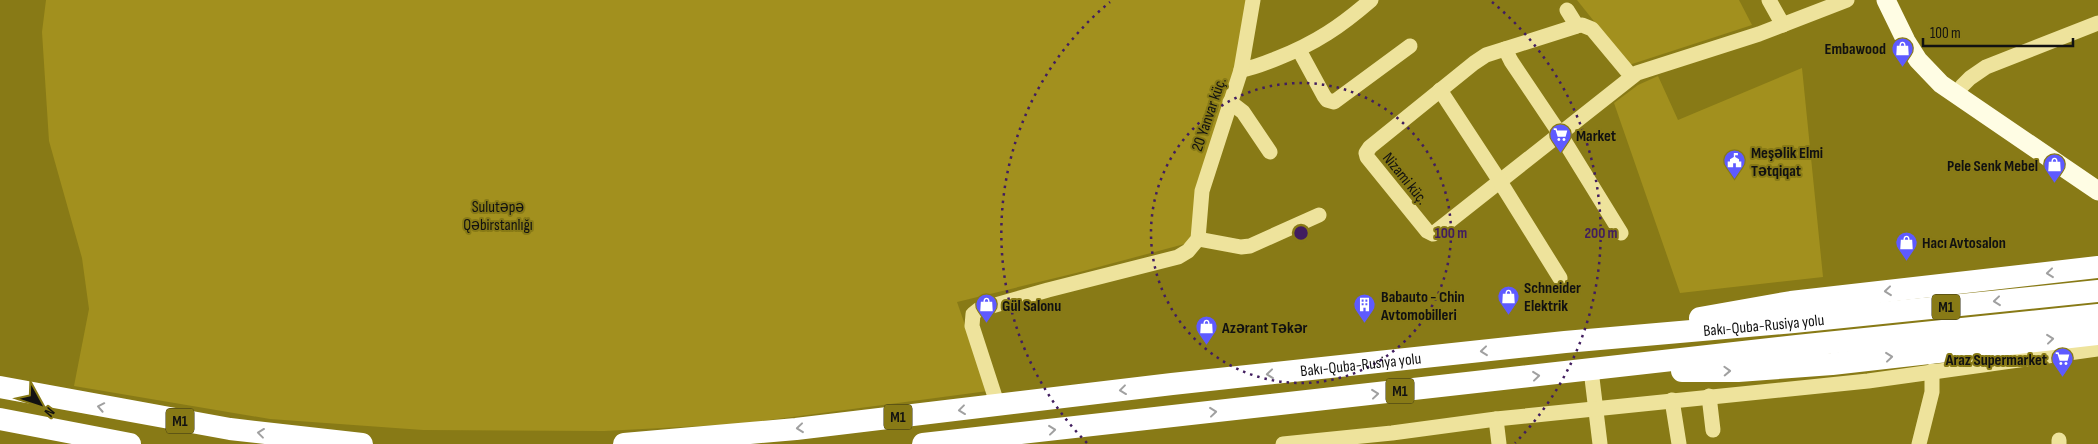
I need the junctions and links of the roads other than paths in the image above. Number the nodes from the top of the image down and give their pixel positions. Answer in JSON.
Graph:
{"nodes":[{"id":1,"x":1253,"y":0,"type":"edge"},
{"id":2,"x":1371,"y":0,"type":"edge"},
{"id":3,"x":1769,"y":0,"type":"edge"},
{"id":4,"x":1847,"y":0,"type":"edge"},
{"id":5,"x":1886,"y":0,"type":"edge"},
{"id":6,"x":1899,"y":0,"type":"edge"},
{"id":7,"x":1567,"y":10,"type":"dead end"},
{"id":8,"x":2098,"y":23,"type":"edge"},
{"id":9,"x":1782,"y":25,"type":"junction"},
{"id":10,"x":1577,"y":26,"type":"junction"},
{"id":11,"x":1410,"y":46,"type":"dead end"},
{"id":12,"x":1299,"y":50,"type":"junction"},
{"id":13,"x":1505,"y":50,"type":"junction"},
{"id":14,"x":1241,"y":70,"type":"junction"},
{"id":15,"x":1632,"y":77,"type":"junction"},
{"id":16,"x":1962,"y":86,"type":"junction"},
{"id":17,"x":1440,"y":90,"type":"junction"},
{"id":18,"x":1230,"y":102,"type":"junction"},
{"id":19,"x":1560,"y":134,"type":"junction"},
{"id":20,"x":1270,"y":152,"type":"dead end"},
{"id":21,"x":2098,"y":177,"type":"edge"},
{"id":22,"x":1499,"y":180,"type":"junction"},
{"id":23,"x":2098,"y":191,"type":"edge"},
{"id":24,"x":1319,"y":215,"type":"dead end"},
{"id":25,"x":1621,"y":233,"type":"dead end"},
{"id":26,"x":1198,"y":239,"type":"junction"},
{"id":27,"x":2093,"y":267,"type":"edge"},
{"id":28,"x":1560,"y":278,"type":"dead end"},
{"id":29,"x":2098,"y":291,"type":"edge"},
{"id":30,"x":2098,"y":315,"type":"edge"},
{"id":31,"x":2098,"y":334,"type":"edge"},
{"id":32,"x":1588,"y":340,"type":"junction"},
{"id":33,"x":2098,"y":349,"type":"edge"},
{"id":34,"x":1591,"y":370,"type":"junction"},
{"id":35,"x":1932,"y":371,"type":"junction"},
{"id":36,"x":0,"y":387,"type":"edge"},
{"id":37,"x":1709,"y":396,"type":"junction"},
{"id":38,"x":1672,"y":400,"type":"junction"},
{"id":39,"x":998,"y":406,"type":"junction"},
{"id":40,"x":1596,"y":409,"type":"junction"},
{"id":41,"x":0,"y":419,"type":"edge"},
{"id":42,"x":1496,"y":419,"type":"junction"},
{"id":43,"x":1712,"y":430,"type":"dead end"},
{"id":44,"x":1393,"y":438,"type":"edge"},
{"id":45,"x":1306,"y":443,"type":"edge"},
{"id":46,"x":130,"y":444,"type":"edge"},
{"id":47,"x":362,"y":444,"type":"edge"},
{"id":48,"x":624,"y":444,"type":"edge"},
{"id":49,"x":923,"y":444,"type":"edge"},
{"id":50,"x":1282,"y":444,"type":"edge"},
{"id":51,"x":1498,"y":444,"type":"edge"},
{"id":52,"x":1600,"y":444,"type":"edge"},
{"id":53,"x":1679,"y":444,"type":"edge"},
{"id":54,"x":1919,"y":444,"type":"edge"}],
"edges":[{"from":1,"to":14,"type":"street","name":"20 Yanvar küç."},
{"from":2,"to":12,"type":"street"},
{"from":3,"to":9,"type":"street"},
{"from":4,"to":9,"type":"street","name":"Nizami küç."},
{"from":5,"to":23,"type":"main road"},
{"from":6,"to":16,"type":"main road"},
{"from":7,"to":10,"type":"street"},
{"from":8,"to":16,"type":"street"},
{"from":9,"to":15,"type":"street","name":"Nizami küç."},
{"from":10,"to":13,"type":"street","name":"Nizami küç."},
{"from":10,"to":15,"type":"street"},
{"from":11,"to":12,"type":"street"},
{"from":12,"to":14,"type":"street"},
{"from":13,"to":17,"type":"street","name":"Nizami küç."},
{"from":13,"to":19,"type":"street"},
{"from":14,"to":18,"type":"street","name":"20 Yanvar küç."},
{"from":15,"to":19,"type":"street","name":"Nizami küç."},
{"from":16,"to":21,"type":"main road"},
{"from":17,"to":22,"type":"street"},
{"from":17,"to":22,"type":"street","name":"Nizami küç."},
{"from":18,"to":20,"type":"street"},
{"from":18,"to":26,"type":"street","name":"20 Yanvar küç."},
{"from":19,"to":22,"type":"street","name":"Nizami küç."},
{"from":19,"to":25,"type":"street"},
{"from":22,"to":28,"type":"street"},
{"from":24,"to":26,"type":"street"},
{"from":26,"to":39,"type":"street"},
{"from":27,"to":32,"type":"highway","one_way":true},
{"from":29,"to":32,"type":"highway","name":"Bakı-Quba-Rusiya yolu","number":"M1","one_way":true},
{"from":30,"to":34,"type":"highway","name":"Bakı-Quba-Rusiya yolu","number":"M1"},
{"from":34,"to":31,"type":"highway","one_way":true},
{"from":32,"to":39,"type":"highway","name":"Bakı-Quba-Rusiya yolu","number":"M1","one_way":true},
{"from":33,"to":35,"type":"street"},
{"from":34,"to":40,"type":"street"},
{"from":49,"to":34,"type":"highway","name":"Bakı-Quba-Rusiya yolu","number":"M1","one_way":true},
{"from":35,"to":37,"type":"street"},
{"from":35,"to":54,"type":"street"},
{"from":47,"to":36,"type":"highway","number":"M1","one_way":true},
{"from":37,"to":38,"type":"street"},
{"from":37,"to":43,"type":"street"},
{"from":38,"to":40,"type":"street"},
{"from":38,"to":53,"type":"street"},
{"from":39,"to":48,"type":"highway","name":"Bakı-Quba-Rusiya yolu","number":"M1","one_way":true},
{"from":40,"to":42,"type":"street"},
{"from":40,"to":52,"type":"street"},
{"from":41,"to":46,"type":"highway"},
{"from":42,"to":44,"type":"street"},
{"from":42,"to":51,"type":"street"},
{"from":44,"to":45,"type":"street"},
{"from":45,"to":50,"type":"street"}]}
